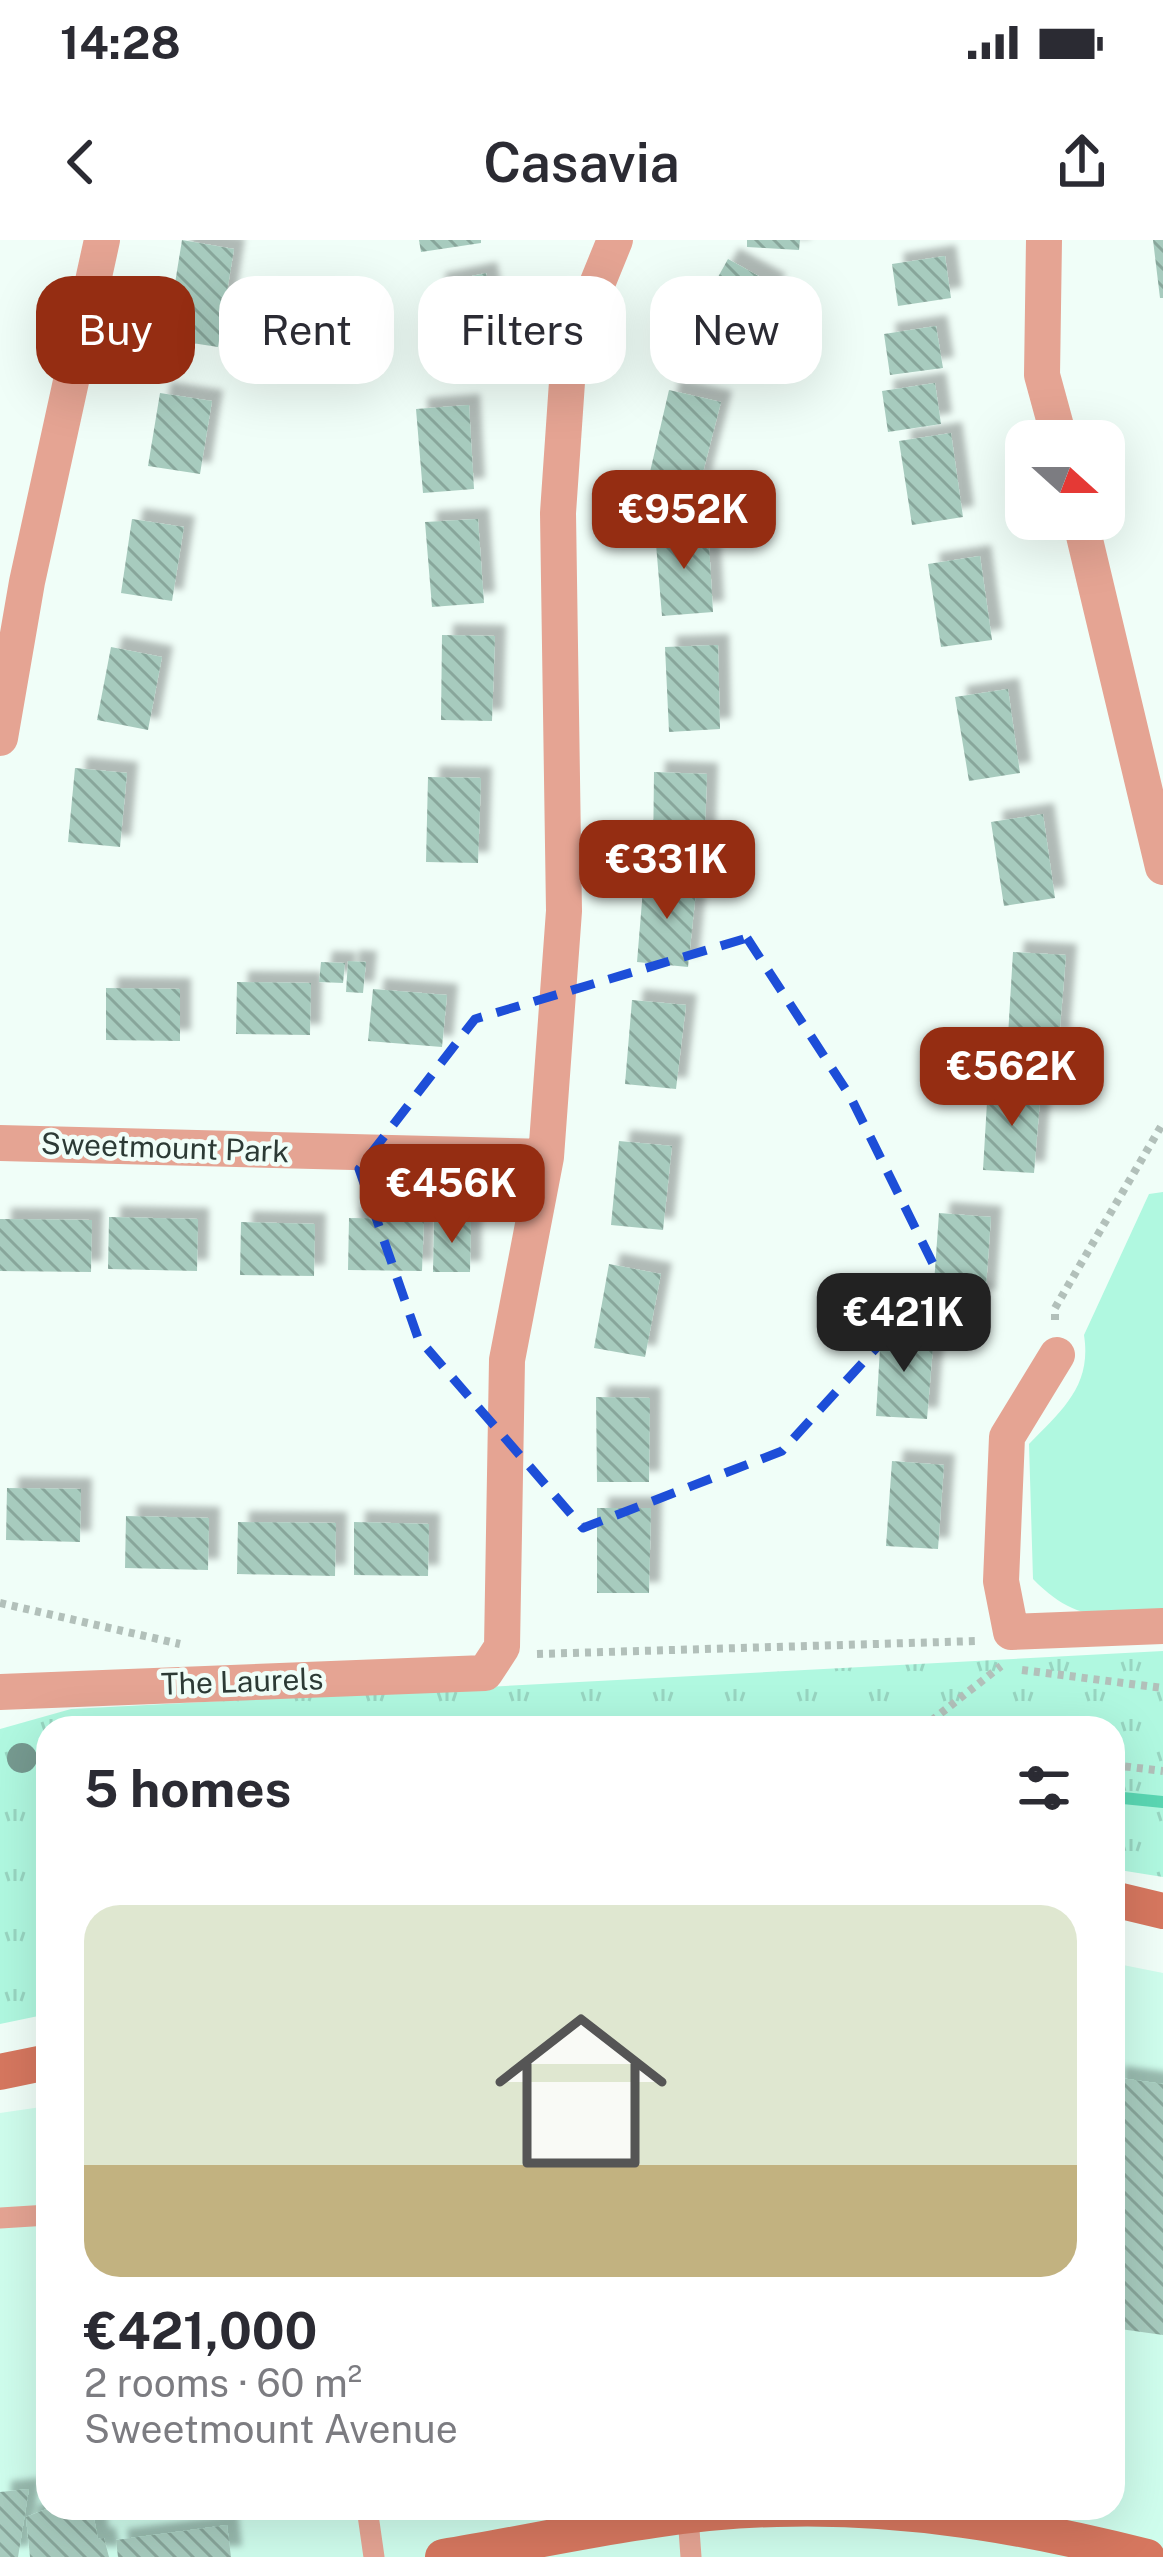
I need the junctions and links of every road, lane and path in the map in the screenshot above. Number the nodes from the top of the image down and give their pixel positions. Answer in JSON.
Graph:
{"nodes":[{"id":1,"x":102,"y":240,"type":"edge"},
{"id":2,"x":615,"y":240,"type":"edge"},
{"id":3,"x":1044,"y":240,"type":"edge"},
{"id":4,"x":1054,"y":420,"type":"edge"},
{"id":5,"x":1085,"y":540,"type":"edge"},
{"id":6,"x":0,"y":738,"type":"edge"},
{"id":7,"x":1163,"y":868,"type":"edge"},
{"id":8,"x":1163,"y":1123,"type":"edge"},
{"id":9,"x":0,"y":1143,"type":"edge"},
{"id":10,"x":546,"y":1157,"type":"junction"},
{"id":11,"x":1058,"y":1355,"type":"joint"},
{"id":12,"x":1163,"y":1626,"type":"edge"},
{"id":13,"x":1002,"y":1645,"type":"junction"},
{"id":14,"x":485,"y":1673,"type":"junction"},
{"id":15,"x":1163,"y":1688,"type":"edge"},
{"id":16,"x":0,"y":1692,"type":"edge"},
{"id":17,"x":934,"y":1716,"type":"edge"},
{"id":18,"x":1125,"y":1766,"type":"edge"},
{"id":19,"x":1163,"y":1771,"type":"edge"},
{"id":20,"x":1125,"y":1902,"type":"edge"},
{"id":21,"x":1163,"y":1911,"type":"edge"},
{"id":22,"x":36,"y":2064,"type":"edge"},
{"id":23,"x":0,"y":2072,"type":"edge"},
{"id":24,"x":36,"y":2216,"type":"edge"},
{"id":25,"x":0,"y":2218,"type":"edge"},
{"id":26,"x":369,"y":2520,"type":"edge"},
{"id":27,"x":664,"y":2520,"type":"edge"},
{"id":28,"x":688,"y":2520,"type":"edge"},
{"id":29,"x":964,"y":2520,"type":"edge"},
{"id":30,"x":374,"y":2557,"type":"edge"},
{"id":31,"x":443,"y":2557,"type":"edge"},
{"id":32,"x":691,"y":2557,"type":"edge"},
{"id":33,"x":1147,"y":2557,"type":"edge"}],
"edges":[{"from":1,"to":6,"type":"street"},
{"from":2,"to":10,"type":"street"},
{"from":3,"to":4,"type":"street"},
{"from":5,"to":7,"type":"street"},
{"from":8,"to":11,"type":"path"},
{"from":9,"to":10,"type":"street","name":"Sweetmount Park"},
{"from":10,"to":14,"type":"street"},
{"from":11,"to":13,"type":"street"},
{"from":12,"to":13,"type":"street"},
{"from":13,"to":14,"type":"path"},
{"from":13,"to":15,"type":"path"},
{"from":13,"to":17,"type":"path"},
{"from":14,"to":16,"type":"street","name":"The Laurels"},
{"from":18,"to":19,"type":"path"},
{"from":20,"to":21,"type":"street"},
{"from":22,"to":23,"type":"street"},
{"from":24,"to":25,"type":"lane"},
{"from":26,"to":30,"type":"lane"},
{"from":27,"to":31,"type":"street"},
{"from":28,"to":32,"type":"lane"},
{"from":29,"to":33,"type":"street"}]}
